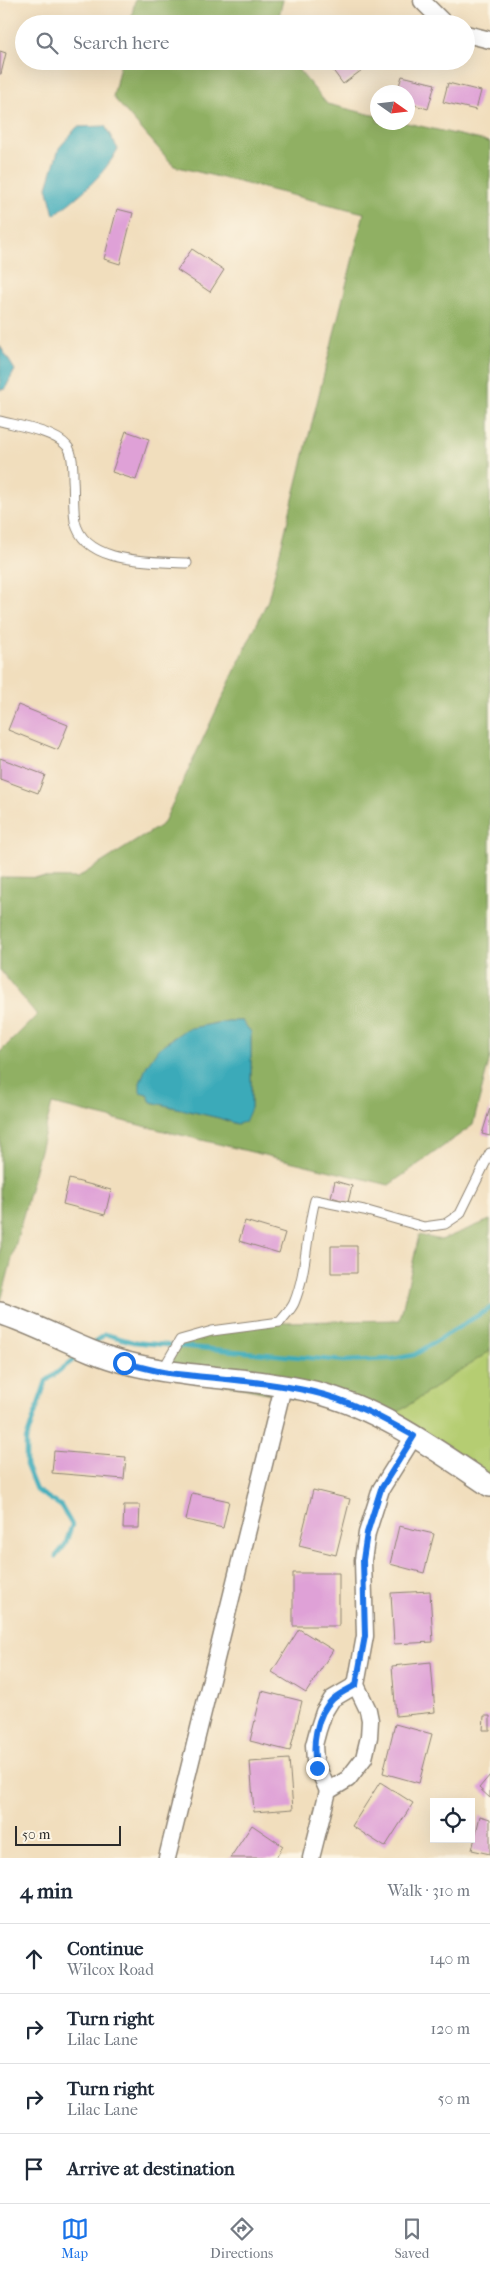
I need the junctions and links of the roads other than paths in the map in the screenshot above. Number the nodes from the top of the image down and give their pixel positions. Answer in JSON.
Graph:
{"nodes":[{"id":1,"x":422,"y":1,"type":"dead end"},
{"id":2,"x":435,"y":15,"type":"edge"},
{"id":3,"x":475,"y":36,"type":"edge"},
{"id":4,"x":490,"y":40,"type":"edge"},
{"id":5,"x":0,"y":421,"type":"edge"},
{"id":6,"x":187,"y":563,"type":"dead end"},
{"id":7,"x":490,"y":1152,"type":"edge"},
{"id":8,"x":0,"y":1313,"type":"edge"},
{"id":9,"x":162,"y":1371,"type":"junction"},
{"id":10,"x":283,"y":1387,"type":"junction"},
{"id":11,"x":414,"y":1436,"type":"junction"},
{"id":12,"x":490,"y":1486,"type":"edge"},
{"id":13,"x":356,"y":1685,"type":"junction"},
{"id":14,"x":328,"y":1791,"type":"junction"},
{"id":15,"x":167,"y":1858,"type":"edge"},
{"id":16,"x":311,"y":1858,"type":"edge"}],
"edges":[{"from":1,"to":2,"type":"street"},
{"from":3,"to":4,"type":"street"},
{"from":5,"to":6,"type":"lane"},
{"from":7,"to":9,"type":"lane"},
{"from":8,"to":9,"type":"street"},
{"from":9,"to":10,"type":"street"},
{"from":10,"to":11,"type":"street"},
{"from":10,"to":15,"type":"street"},
{"from":11,"to":12,"type":"street"},
{"from":11,"to":13,"type":"street"},
{"from":13,"to":14,"type":"street"},
{"from":13,"to":14,"type":"street"},
{"from":14,"to":16,"type":"street"}]}
